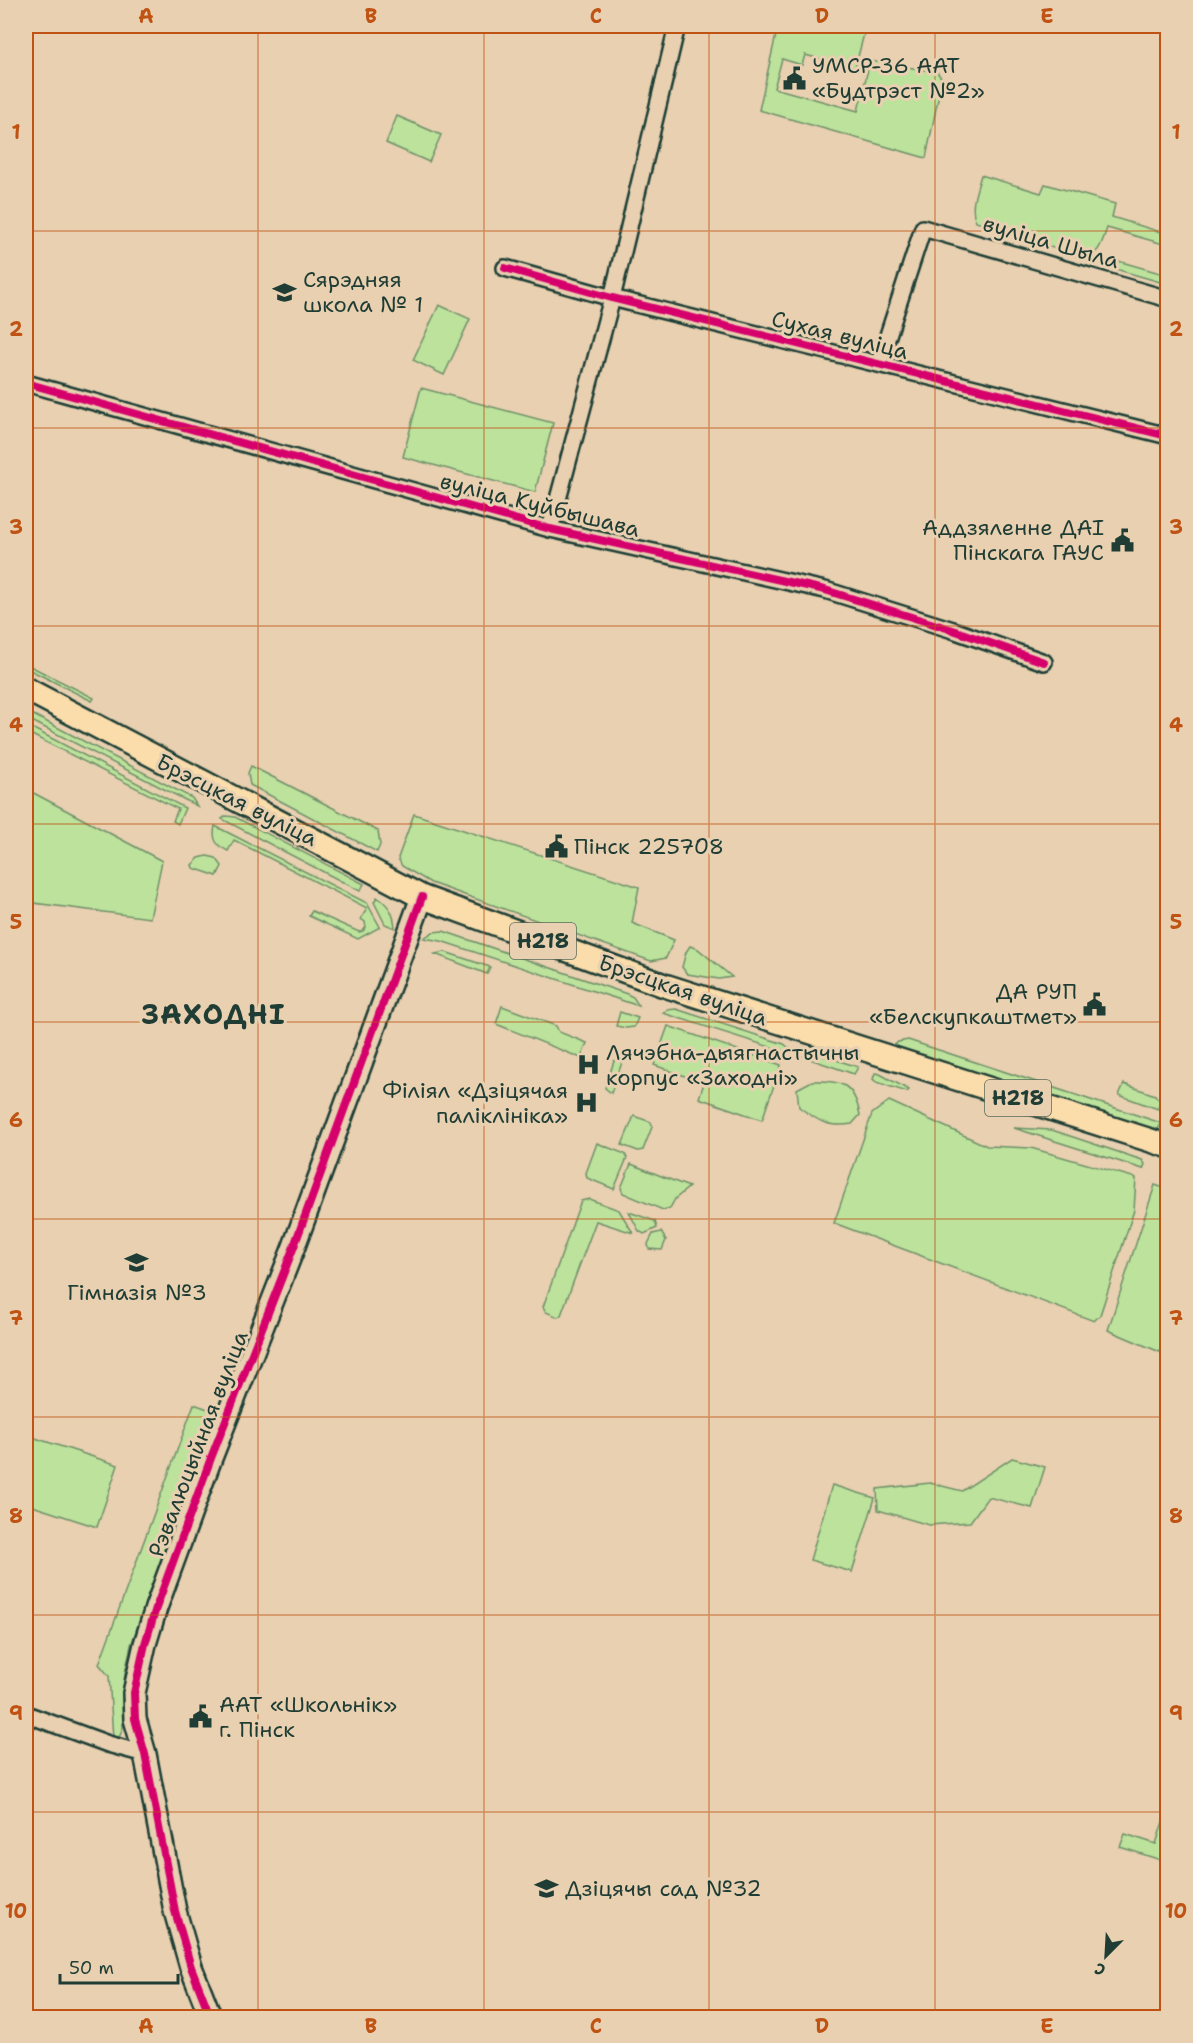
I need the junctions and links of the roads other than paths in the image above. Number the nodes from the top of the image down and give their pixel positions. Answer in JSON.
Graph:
{"nodes":[{"id":1,"x":677,"y":26,"type":"edge"},
{"id":2,"x":923,"y":228,"type":"joint"},
{"id":3,"x":504,"y":268,"type":"dead end"},
{"id":4,"x":612,"y":298,"type":"junction"},
{"id":5,"x":1167,"y":299,"type":"edge"},
{"id":6,"x":879,"y":363,"type":"junction"},
{"id":7,"x":26,"y":383,"type":"edge"},
{"id":8,"x":1167,"y":436,"type":"edge"},
{"id":9,"x":550,"y":529,"type":"junction"},
{"id":10,"x":1044,"y":662,"type":"dead end"},
{"id":11,"x":26,"y":689,"type":"edge"},
{"id":12,"x":422,"y":897,"type":"junction"},
{"id":13,"x":1167,"y":1146,"type":"edge"},
{"id":14,"x":26,"y":1714,"type":"edge"},
{"id":15,"x":145,"y":1754,"type":"junction"},
{"id":16,"x":211,"y":2018,"type":"edge"}],
"edges":[{"from":1,"to":4,"type":"street"},
{"from":2,"to":5,"type":"street","name":"вуліца Шыла"},
{"from":2,"to":6,"type":"street","name":"Сухая вуліца"},
{"from":3,"to":4,"type":"street","name":"Сухая вуліца"},
{"from":4,"to":6,"type":"street","name":"Сухая вуліца"},
{"from":4,"to":9,"type":"street"},
{"from":6,"to":8,"type":"street","name":"Сухая вуліца"},
{"from":7,"to":9,"type":"street","name":"вуліца Куйбышава"},
{"from":9,"to":10,"type":"street","name":"вуліца Куйбышава"},
{"from":11,"to":12,"type":"main road","name":"Брэсцкая вуліца","number":"Н218"},
{"from":12,"to":13,"type":"main road","name":"Брэсцкая вуліца","number":"Н218"},
{"from":12,"to":15,"type":"street","name":"Рэвалюцыйная вуліца"},
{"from":14,"to":15,"type":"street"},
{"from":15,"to":16,"type":"street","name":"Рэвалюцыйная вуліца"}]}
